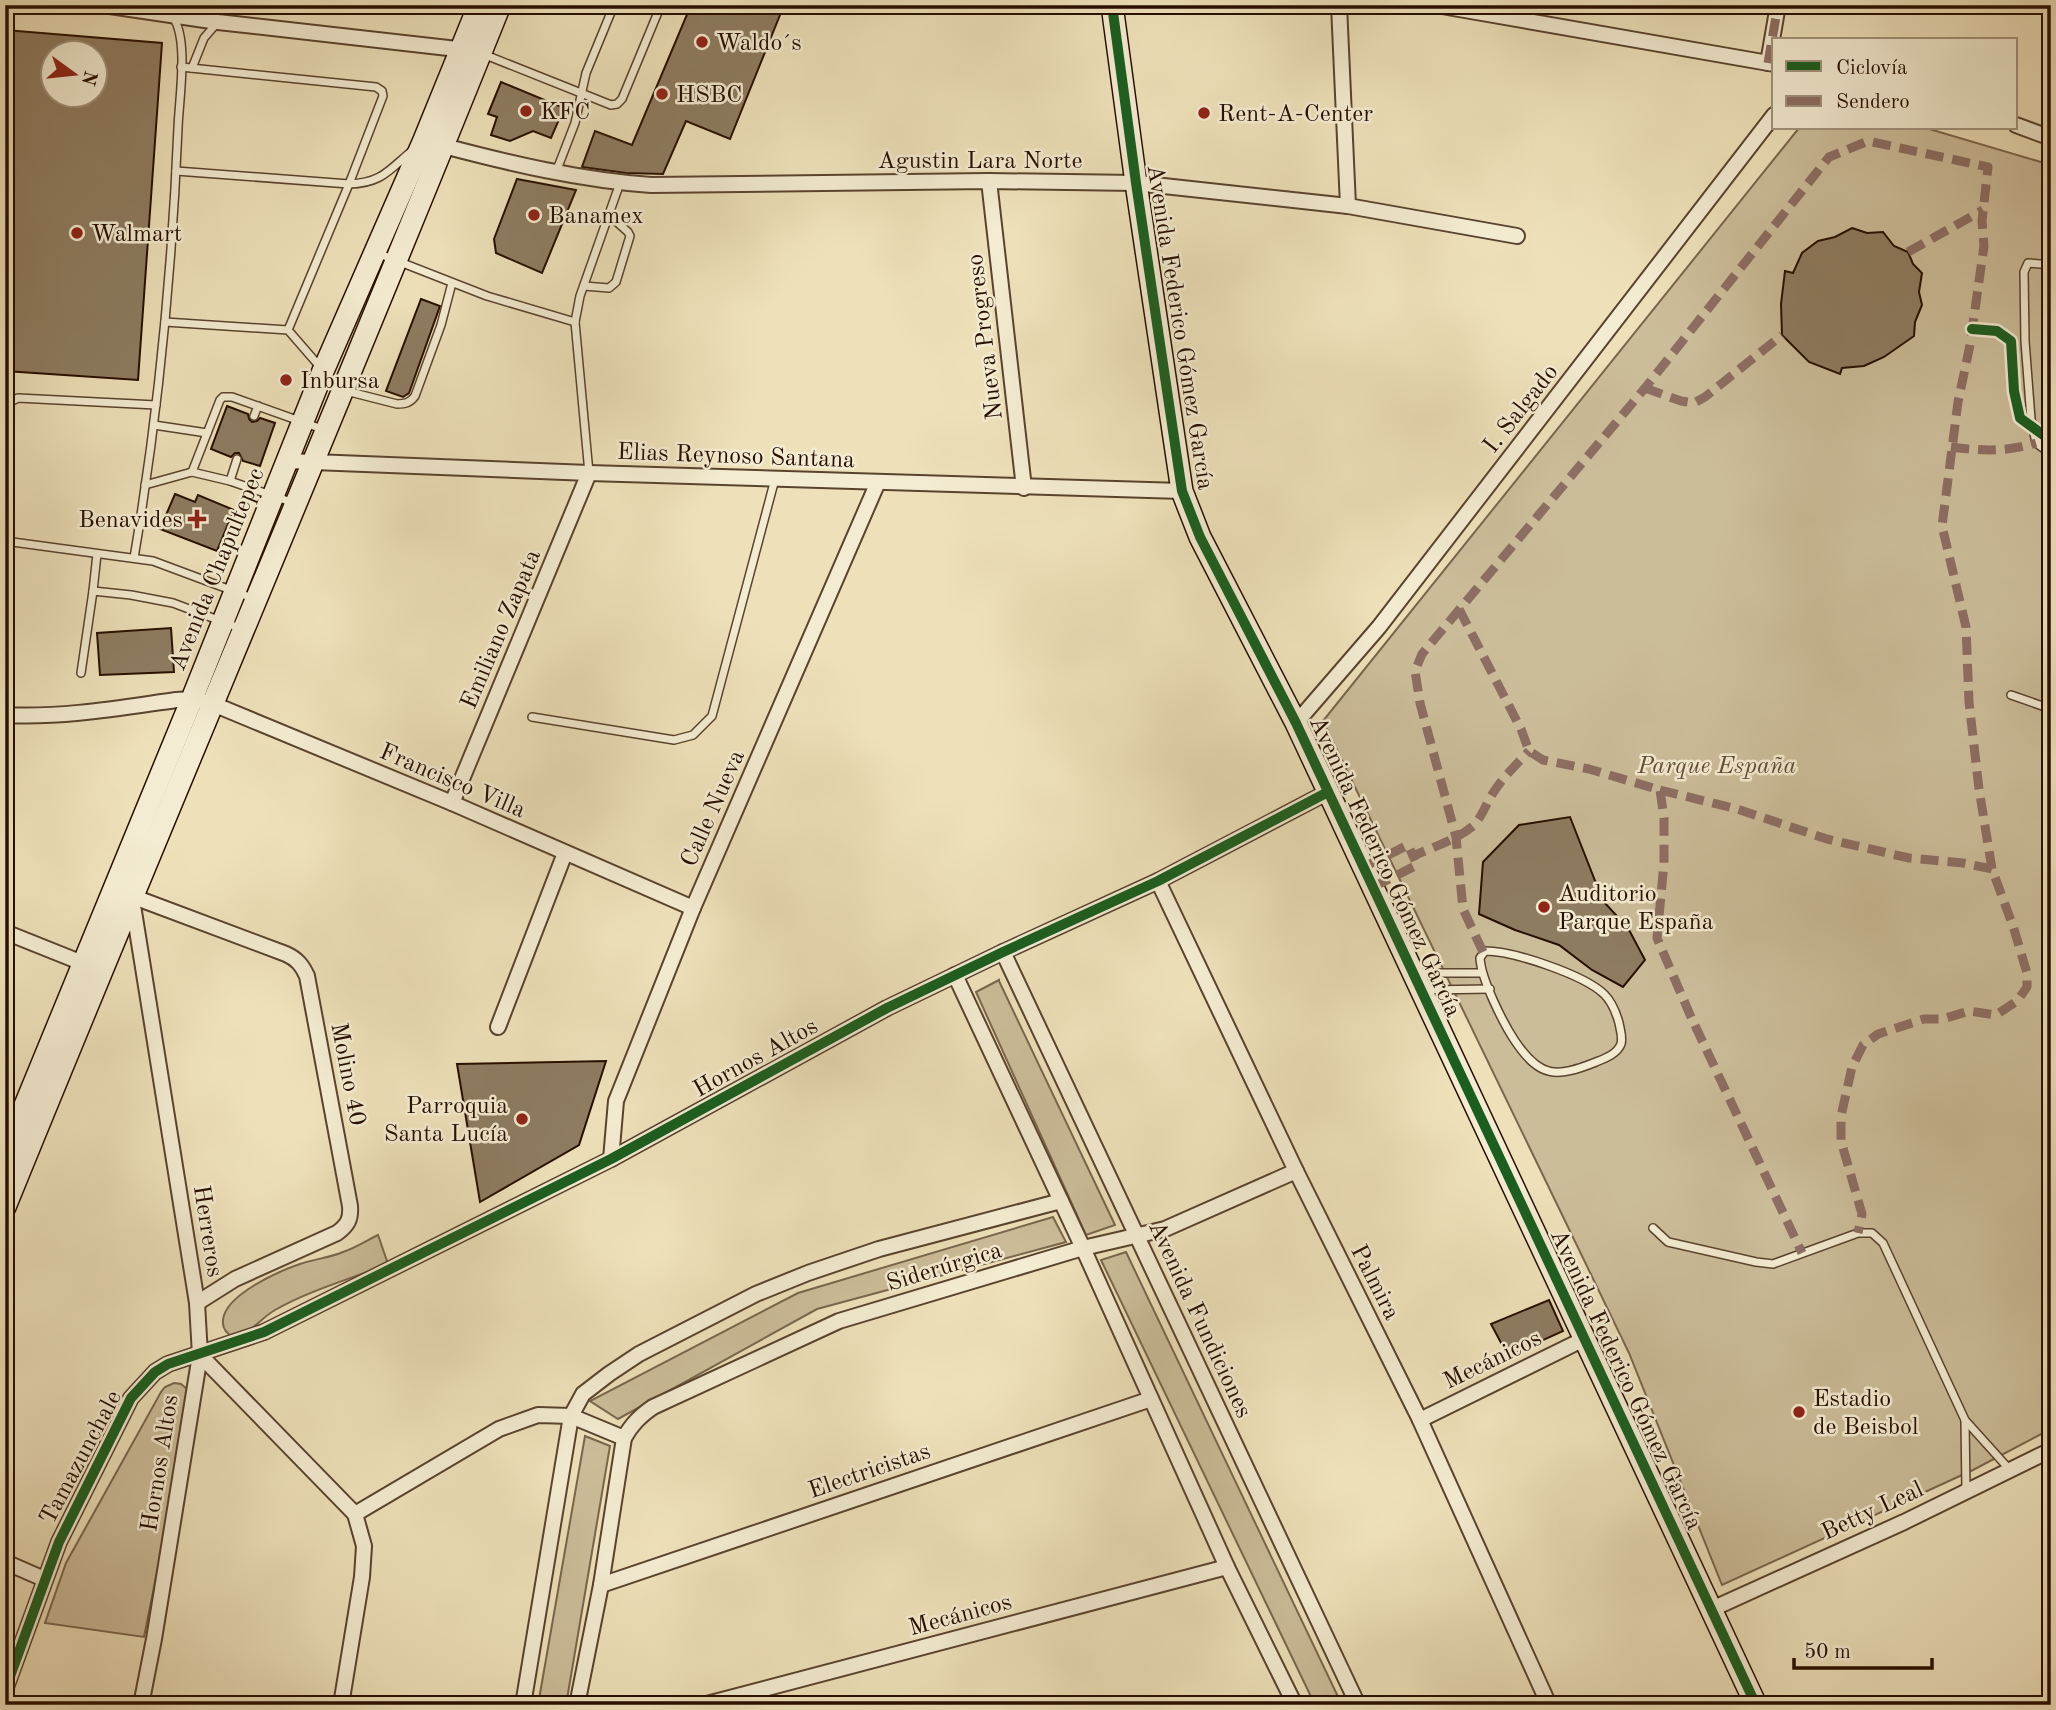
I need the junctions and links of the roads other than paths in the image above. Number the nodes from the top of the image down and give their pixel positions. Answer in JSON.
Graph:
{"nodes":[{"id":1,"x":103,"y":5,"type":"edge"},
{"id":2,"x":479,"y":5,"type":"edge"},
{"id":3,"x":500,"y":5,"type":"edge"},
{"id":4,"x":614,"y":5,"type":"edge"},
{"id":5,"x":661,"y":5,"type":"edge"},
{"id":6,"x":1112,"y":5,"type":"edge"},
{"id":7,"x":1339,"y":5,"type":"edge"},
{"id":8,"x":1436,"y":5,"type":"edge"},
{"id":9,"x":1778,"y":5,"type":"edge"},
{"id":10,"x":172,"y":16,"type":"junction"},
{"id":11,"x":218,"y":22,"type":"junction"},
{"id":12,"x":1774,"y":38,"type":"edge"},
{"id":13,"x":471,"y":51,"type":"junction"},
{"id":14,"x":1771,"y":64,"type":"edge"},
{"id":15,"x":181,"y":67,"type":"junction"},
{"id":16,"x":192,"y":68,"type":"junction"},
{"id":17,"x":581,"y":92,"type":"junction"},
{"id":18,"x":1772,"y":118,"type":"edge"},
{"id":19,"x":2018,"y":126,"type":"edge"},
{"id":20,"x":2051,"y":138,"type":"edge"},
{"id":21,"x":434,"y":143,"type":"junction"},
{"id":22,"x":176,"y":171,"type":"junction"},
{"id":23,"x":556,"y":172,"type":"junction"},
{"id":24,"x":989,"y":181,"type":"junction"},
{"id":25,"x":620,"y":183,"type":"junction"},
{"id":26,"x":1136,"y":183,"type":"junction"},
{"id":27,"x":349,"y":184,"type":"junction"},
{"id":28,"x":1348,"y":206,"type":"junction"},
{"id":29,"x":609,"y":215,"type":"junction"},
{"id":30,"x":1517,"y":236,"type":"dead end"},
{"id":31,"x":374,"y":252,"type":"junction"},
{"id":32,"x":395,"y":261,"type":"junction"},
{"id":33,"x":2051,"y":265,"type":"edge"},
{"id":34,"x":452,"y":283,"type":"junction"},
{"id":35,"x":584,"y":286,"type":"junction"},
{"id":36,"x":347,"y":315,"type":"junction"},
{"id":37,"x":165,"y":322,"type":"junction"},
{"id":38,"x":575,"y":322,"type":"junction"},
{"id":39,"x":288,"y":330,"type":"junction"},
{"id":40,"x":323,"y":371,"type":"junction"},
{"id":41,"x":342,"y":390,"type":"junction"},
{"id":42,"x":156,"y":405,"type":"junction"},
{"id":43,"x":258,"y":406,"type":"junction"},
{"id":44,"x":254,"y":416,"type":"dead end"},
{"id":45,"x":303,"y":422,"type":"junction"},
{"id":46,"x":5,"y":424,"type":"edge"},
{"id":47,"x":154,"y":425,"type":"junction"},
{"id":48,"x":325,"y":430,"type":"junction"},
{"id":49,"x":207,"y":433,"type":"junction"},
{"id":50,"x":2051,"y":454,"type":"edge"},
{"id":51,"x":237,"y":458,"type":"dead end"},
{"id":52,"x":288,"y":461,"type":"junction"},
{"id":53,"x":312,"y":463,"type":"junction"},
{"id":54,"x":192,"y":472,"type":"junction"},
{"id":55,"x":589,"y":473,"type":"junction"},
{"id":56,"x":775,"y":479,"type":"junction"},
{"id":57,"x":230,"y":481,"type":"junction"},
{"id":58,"x":878,"y":482,"type":"junction"},
{"id":59,"x":145,"y":485,"type":"junction"},
{"id":60,"x":1024,"y":488,"type":"junction"},
{"id":61,"x":1182,"y":491,"type":"junction"},
{"id":62,"x":273,"y":495,"type":"junction"},
{"id":63,"x":295,"y":504,"type":"junction"},
{"id":64,"x":5,"y":541,"type":"edge"},
{"id":65,"x":97,"y":554,"type":"junction"},
{"id":66,"x":134,"y":558,"type":"junction"},
{"id":67,"x":93,"y":591,"type":"junction"},
{"id":68,"x":235,"y":592,"type":"junction"},
{"id":69,"x":256,"y":599,"type":"junction"},
{"id":70,"x":223,"y":622,"type":"junction"},
{"id":71,"x":244,"y":629,"type":"junction"},
{"id":72,"x":81,"y":673,"type":"dead end"},
{"id":73,"x":2011,"y":695,"type":"dead end"},
{"id":74,"x":203,"y":701,"type":"junction"},
{"id":75,"x":2051,"y":709,"type":"edge"},
{"id":76,"x":5,"y":715,"type":"edge"},
{"id":77,"x":532,"y":717,"type":"dead end"},
{"id":78,"x":1296,"y":723,"type":"junction"},
{"id":79,"x":1328,"y":792,"type":"junction"},
{"id":80,"x":452,"y":803,"type":"junction"},
{"id":81,"x":565,"y":853,"type":"junction"},
{"id":82,"x":1158,"y":881,"type":"junction"},
{"id":83,"x":123,"y":892,"type":"junction"},
{"id":84,"x":693,"y":908,"type":"junction"},
{"id":85,"x":5,"y":932,"type":"edge"},
{"id":86,"x":1003,"y":952,"type":"junction"},
{"id":87,"x":93,"y":968,"type":"junction"},
{"id":88,"x":1482,"y":973,"type":"junction"},
{"id":89,"x":955,"y":975,"type":"junction"},
{"id":90,"x":1418,"y":981,"type":"junction"},
{"id":91,"x":1490,"y":989,"type":"junction"},
{"id":92,"x":498,"y":1027,"type":"dead end"},
{"id":93,"x":5,"y":1153,"type":"edge"},
{"id":94,"x":611,"y":1159,"type":"junction"},
{"id":95,"x":1296,"y":1171,"type":"junction"},
{"id":96,"x":1061,"y":1200,"type":"junction"},
{"id":97,"x":5,"y":1208,"type":"edge"},
{"id":98,"x":1653,"y":1228,"type":"dead end"},
{"id":99,"x":1137,"y":1237,"type":"junction"},
{"id":100,"x":1083,"y":1248,"type":"junction"},
{"id":101,"x":197,"y":1303,"type":"junction"},
{"id":102,"x":1584,"y":1339,"type":"junction"},
{"id":103,"x":200,"y":1354,"type":"junction"},
{"id":104,"x":1151,"y":1399,"type":"junction"},
{"id":105,"x":571,"y":1416,"type":"junction"},
{"id":106,"x":1420,"y":1420,"type":"junction"},
{"id":107,"x":1965,"y":1420,"type":"junction"},
{"id":108,"x":624,"y":1438,"type":"junction"},
{"id":109,"x":2051,"y":1450,"type":"edge"},
{"id":110,"x":2010,"y":1470,"type":"junction"},
{"id":111,"x":1966,"y":1491,"type":"junction"},
{"id":112,"x":355,"y":1514,"type":"junction"},
{"id":113,"x":5,"y":1562,"type":"edge"},
{"id":114,"x":1227,"y":1567,"type":"junction"},
{"id":115,"x":44,"y":1579,"type":"junction"},
{"id":116,"x":601,"y":1585,"type":"junction"},
{"id":117,"x":1712,"y":1609,"type":"junction"},
{"id":118,"x":5,"y":1690,"type":"edge"},
{"id":119,"x":141,"y":1705,"type":"edge"},
{"id":120,"x":341,"y":1705,"type":"edge"},
{"id":121,"x":523,"y":1705,"type":"edge"},
{"id":122,"x":577,"y":1705,"type":"edge"},
{"id":123,"x":704,"y":1705,"type":"edge"},
{"id":124,"x":1295,"y":1705,"type":"edge"},
{"id":125,"x":1358,"y":1705,"type":"edge"},
{"id":126,"x":1549,"y":1705,"type":"edge"},
{"id":127,"x":1756,"y":1705,"type":"edge"}],
"edges":[{"from":1,"to":10,"type":"street"},
{"from":2,"to":13,"type":"main road","name":"Avenida Chapultepec"},
{"from":3,"to":13,"type":"main road"},
{"from":4,"to":17,"type":"lane"},
{"from":5,"to":17,"type":"lane"},
{"from":6,"to":26,"type":"main road","name":"Avenida Federico Gómez García"},
{"from":7,"to":28,"type":"street"},
{"from":8,"to":14,"type":"street"},
{"from":9,"to":12,"type":"street"},
{"from":10,"to":11,"type":"street"},
{"from":10,"to":15,"type":"lane"},
{"from":11,"to":13,"type":"street"},
{"from":11,"to":16,"type":"lane"},
{"from":13,"to":17,"type":"lane"},
{"from":13,"to":21,"type":"main road"},
{"from":13,"to":21,"type":"main road","name":"Avenida Chapultepec"},
{"from":15,"to":16,"type":"lane"},
{"from":15,"to":22,"type":"lane"},
{"from":16,"to":27,"type":"lane"},
{"from":17,"to":23,"type":"lane"},
{"from":18,"to":78,"type":"street","name":"I. Salgado"},
{"from":19,"to":20,"type":"street"},
{"from":21,"to":23,"type":"street","name":"Agustin Lara Norte"},
{"from":21,"to":27,"type":"lane"},
{"from":21,"to":31,"type":"main road","name":"Avenida Chapultepec"},
{"from":21,"to":32,"type":"main road"},
{"from":22,"to":27,"type":"lane"},
{"from":22,"to":37,"type":"lane"},
{"from":23,"to":25,"type":"street","name":"Agustin Lara Norte"},
{"from":24,"to":25,"type":"street","name":"Agustin Lara Norte"},
{"from":24,"to":26,"type":"street","name":"Agustin Lara Norte"},
{"from":24,"to":60,"type":"street","name":"Nueva Progreso"},
{"from":25,"to":29,"type":"lane"},
{"from":26,"to":28,"type":"street","name":"Agustin Lara Norte"},
{"from":26,"to":61,"type":"main road","name":"Avenida Federico Gómez García"},
{"from":27,"to":39,"type":"lane"},
{"from":28,"to":30,"type":"street","name":"Agustin Lara Norte"},
{"from":29,"to":35,"type":"lane"},
{"from":29,"to":35,"type":"lane"},
{"from":31,"to":32,"type":"lane"},
{"from":31,"to":36,"type":"main road","name":"Avenida Chapultepec"},
{"from":32,"to":34,"type":"lane"},
{"from":32,"to":41,"type":"main road"},
{"from":33,"to":50,"type":"lane"},
{"from":34,"to":38,"type":"lane"},
{"from":34,"to":41,"type":"lane"},
{"from":35,"to":38,"type":"lane"},
{"from":36,"to":40,"type":"main road","name":"Avenida Chapultepec"},
{"from":36,"to":41,"type":"main road"},
{"from":37,"to":39,"type":"lane"},
{"from":37,"to":42,"type":"lane"},
{"from":38,"to":55,"type":"lane"},
{"from":39,"to":40,"type":"lane"},
{"from":40,"to":45,"type":"main road","name":"Avenida Chapultepec"},
{"from":41,"to":48,"type":"main road"},
{"from":42,"to":46,"type":"lane"},
{"from":42,"to":47,"type":"lane"},
{"from":43,"to":44,"type":"lane"},
{"from":43,"to":45,"type":"lane"},
{"from":43,"to":49,"type":"lane"},
{"from":45,"to":48,"type":"lane"},
{"from":45,"to":52,"type":"main road","name":"Avenida Chapultepec"},
{"from":47,"to":49,"type":"lane"},
{"from":47,"to":59,"type":"lane"},
{"from":48,"to":53,"type":"main road"},
{"from":49,"to":54,"type":"lane"},
{"from":51,"to":57,"type":"lane"},
{"from":52,"to":53,"type":"street","name":"Elias Reynoso Santana"},
{"from":52,"to":62,"type":"main road","name":"Avenida Chapultepec"},
{"from":53,"to":55,"type":"street","name":"Elias Reynoso Santana"},
{"from":53,"to":63,"type":"main road"},
{"from":54,"to":57,"type":"lane"},
{"from":54,"to":59,"type":"lane"},
{"from":55,"to":56,"type":"street","name":"Elias Reynoso Santana"},
{"from":55,"to":80,"type":"street","name":"Emiliano Zapata"},
{"from":56,"to":58,"type":"street","name":"Elias Reynoso Santana"},
{"from":56,"to":77,"type":"lane"},
{"from":57,"to":62,"type":"lane"},
{"from":58,"to":60,"type":"street","name":"Elias Reynoso Santana"},
{"from":58,"to":84,"type":"street","name":"Calle Nueva"},
{"from":59,"to":66,"type":"lane"},
{"from":60,"to":61,"type":"street","name":"Elias Reynoso Santana"},
{"from":61,"to":78,"type":"main road","name":"Avenida Federico Gómez García"},
{"from":62,"to":63,"type":"lane"},
{"from":62,"to":68,"type":"main road","name":"Avenida Chapultepec"},
{"from":63,"to":69,"type":"main road"},
{"from":64,"to":65,"type":"lane"},
{"from":65,"to":66,"type":"lane"},
{"from":65,"to":67,"type":"lane"},
{"from":66,"to":68,"type":"lane"},
{"from":67,"to":70,"type":"lane"},
{"from":67,"to":72,"type":"lane"},
{"from":68,"to":69,"type":"lane"},
{"from":68,"to":70,"type":"main road","name":"Avenida Chapultepec"},
{"from":69,"to":71,"type":"main road"},
{"from":70,"to":71,"type":"lane"},
{"from":70,"to":74,"type":"main road","name":"Avenida Chapultepec"},
{"from":71,"to":74,"type":"main road"},
{"from":73,"to":75,"type":"lane"},
{"from":74,"to":76,"type":"street"},
{"from":74,"to":80,"type":"street","name":"Francisco Villa"},
{"from":74,"to":83,"type":"main road","name":"Avenida Chapultepec"},
{"from":78,"to":79,"type":"main road","name":"Avenida Federico Gómez García"},
{"from":79,"to":82,"type":"street","name":"Hornos Altos"},
{"from":79,"to":90,"type":"main road","name":"Avenida Federico Gómez García"},
{"from":80,"to":81,"type":"street","name":"Francisco Villa"},
{"from":81,"to":84,"type":"street","name":"Francisco Villa"},
{"from":81,"to":92,"type":"street"},
{"from":82,"to":86,"type":"street","name":"Hornos Altos"},
{"from":82,"to":95,"type":"street","name":"Palmira"},
{"from":83,"to":87,"type":"main road","name":"Avenida Chapultepec"},
{"from":83,"to":101,"type":"street","name":"Herreros"},
{"from":83,"to":101,"type":"street","name":"Molino 40"},
{"from":84,"to":94,"type":"street","name":"Calle Nueva"},
{"from":85,"to":87,"type":"street"},
{"from":86,"to":89,"type":"street","name":"Hornos Altos"},
{"from":86,"to":99,"type":"street","name":"Avenida Fundiciones"},
{"from":87,"to":93,"type":"main road","name":"Avenida Chapultepec"},
{"from":87,"to":97,"type":"main road"},
{"from":88,"to":90,"type":"lane"},
{"from":88,"to":91,"type":"lane"},
{"from":88,"to":91,"type":"lane"},
{"from":89,"to":94,"type":"street","name":"Hornos Altos"},
{"from":89,"to":96,"type":"street"},
{"from":90,"to":91,"type":"lane"},
{"from":90,"to":102,"type":"main road","name":"Avenida Federico Gómez García"},
{"from":94,"to":103,"type":"street","name":"Hornos Altos"},
{"from":95,"to":99,"type":"street","name":"Siderúrgica"},
{"from":95,"to":106,"type":"street","name":"Palmira"},
{"from":96,"to":100,"type":"street"},
{"from":96,"to":105,"type":"street","name":"Siderúrgica"},
{"from":98,"to":107,"type":"lane"},
{"from":99,"to":100,"type":"street","name":"Siderúrgica"},
{"from":99,"to":125,"type":"street","name":"Avenida Fundiciones"},
{"from":100,"to":104,"type":"street"},
{"from":100,"to":108,"type":"street","name":"Siderúrgica"},
{"from":101,"to":103,"type":"street","name":"Herreros"},
{"from":102,"to":106,"type":"street","name":"Mecánicos"},
{"from":102,"to":117,"type":"main road","name":"Avenida Federico Gómez García"},
{"from":103,"to":112,"type":"street"},
{"from":103,"to":115,"type":"street","name":"Tamazunchale"},
{"from":103,"to":119,"type":"street","name":"Hornos Altos"},
{"from":104,"to":114,"type":"street"},
{"from":104,"to":116,"type":"street","name":"Electricistas"},
{"from":105,"to":108,"type":"street"},
{"from":105,"to":112,"type":"street"},
{"from":105,"to":121,"type":"street","name":"Siderúrgica"},
{"from":106,"to":126,"type":"street","name":"Palmira"},
{"from":107,"to":110,"type":"lane"},
{"from":107,"to":111,"type":"lane"},
{"from":108,"to":116,"type":"street"},
{"from":109,"to":110,"type":"street","name":"Betty Leal"},
{"from":110,"to":111,"type":"street","name":"Betty Leal"},
{"from":111,"to":117,"type":"street","name":"Betty Leal"},
{"from":112,"to":120,"type":"street"},
{"from":113,"to":115,"type":"street"},
{"from":114,"to":123,"type":"street","name":"Mecánicos"},
{"from":114,"to":124,"type":"street"},
{"from":115,"to":118,"type":"street","name":"Tamazunchale"},
{"from":116,"to":122,"type":"street"},
{"from":117,"to":127,"type":"main road","name":"Avenida Federico Gómez García"}]}
